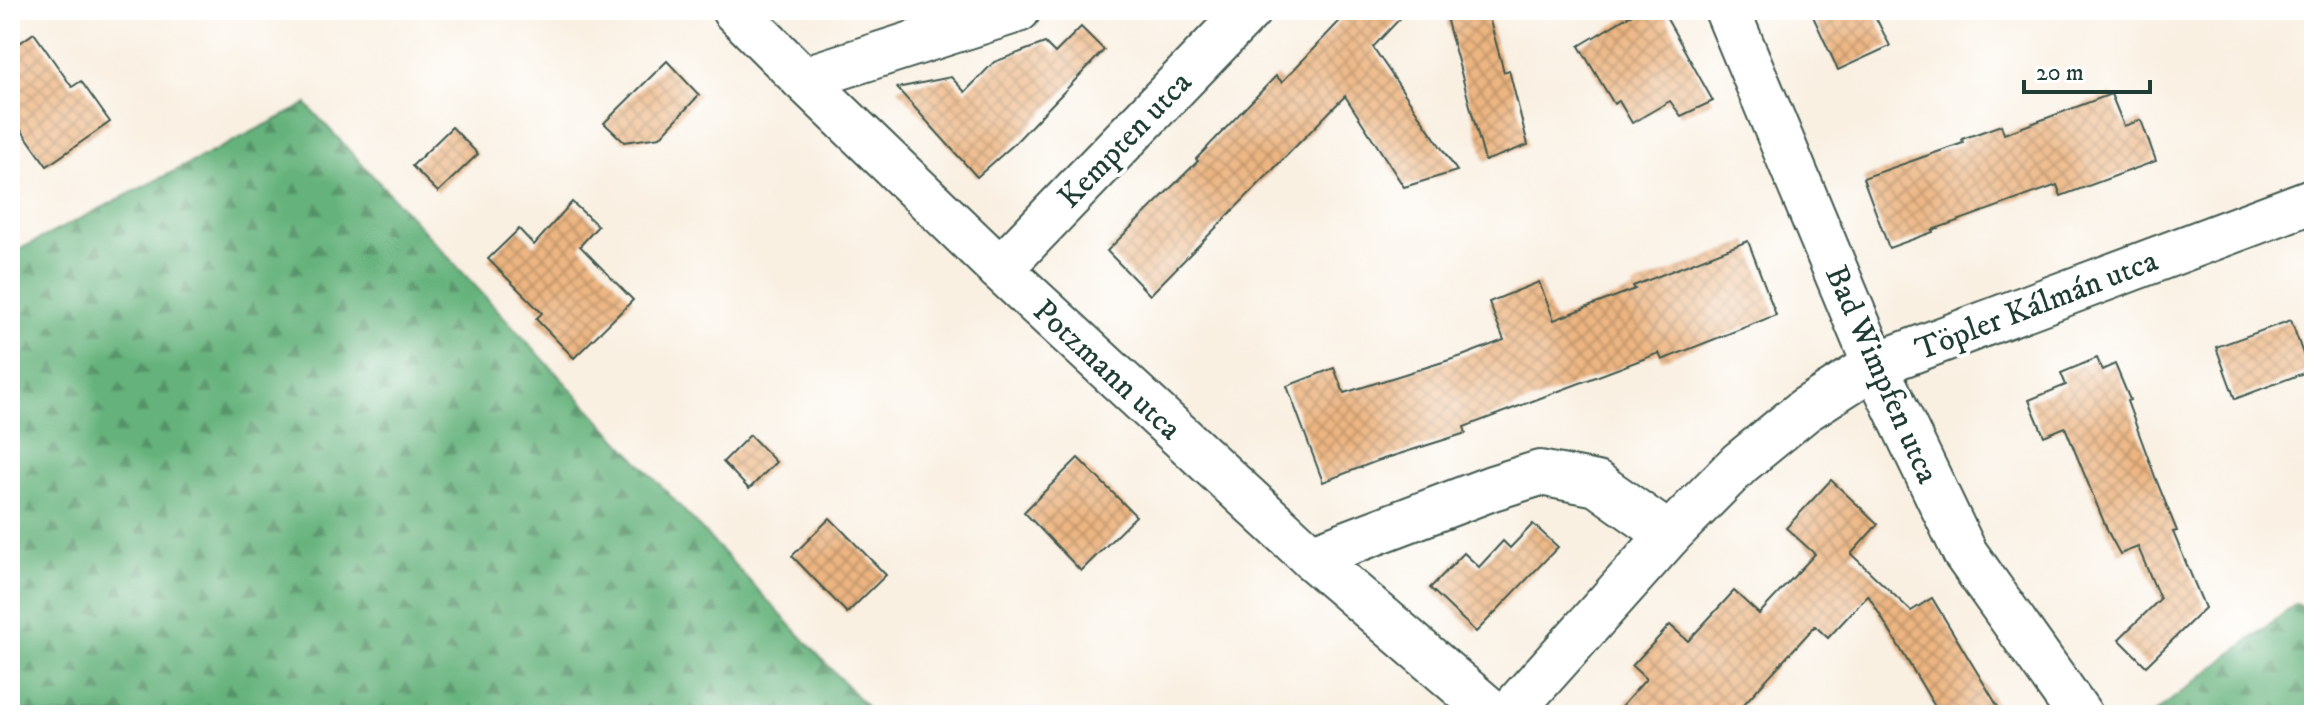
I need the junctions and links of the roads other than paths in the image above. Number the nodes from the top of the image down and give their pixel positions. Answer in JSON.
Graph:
{"nodes":[{"id":1,"x":734,"y":10,"type":"edge"},
{"id":2,"x":1018,"y":10,"type":"edge"},
{"id":3,"x":1249,"y":10,"type":"edge"},
{"id":4,"x":1727,"y":10,"type":"edge"},
{"id":5,"x":803,"y":79,"type":"junction"},
{"id":6,"x":2314,"y":200,"type":"edge"},
{"id":7,"x":1000,"y":269,"type":"junction"},
{"id":8,"x":1875,"y":365,"type":"junction"},
{"id":9,"x":1669,"y":535,"type":"junction"},
{"id":10,"x":1311,"y":557,"type":"junction"},
{"id":11,"x":1495,"y":715,"type":"edge"},
{"id":12,"x":1508,"y":715,"type":"edge"},
{"id":13,"x":2080,"y":715,"type":"edge"}],
"edges":[{"from":1,"to":5,"type":"street","name":"Potzmann utca"},
{"from":2,"to":5,"type":"street"},
{"from":3,"to":7,"type":"street","name":"Kempten utca"},
{"from":4,"to":8,"type":"street","name":"Bad Wimpfen utca"},
{"from":5,"to":7,"type":"street","name":"Potzmann utca"},
{"from":6,"to":8,"type":"street","name":"Töpler Kálmán utca"},
{"from":7,"to":10,"type":"street","name":"Potzmann utca"},
{"from":8,"to":9,"type":"street","name":"Töpler Kálmán utca"},
{"from":8,"to":13,"type":"street","name":"Bad Wimpfen utca"},
{"from":9,"to":10,"type":"street"},
{"from":9,"to":12,"type":"street","name":"Töpler Kálmán utca"},
{"from":10,"to":11,"type":"street","name":"Potzmann utca"}]}
